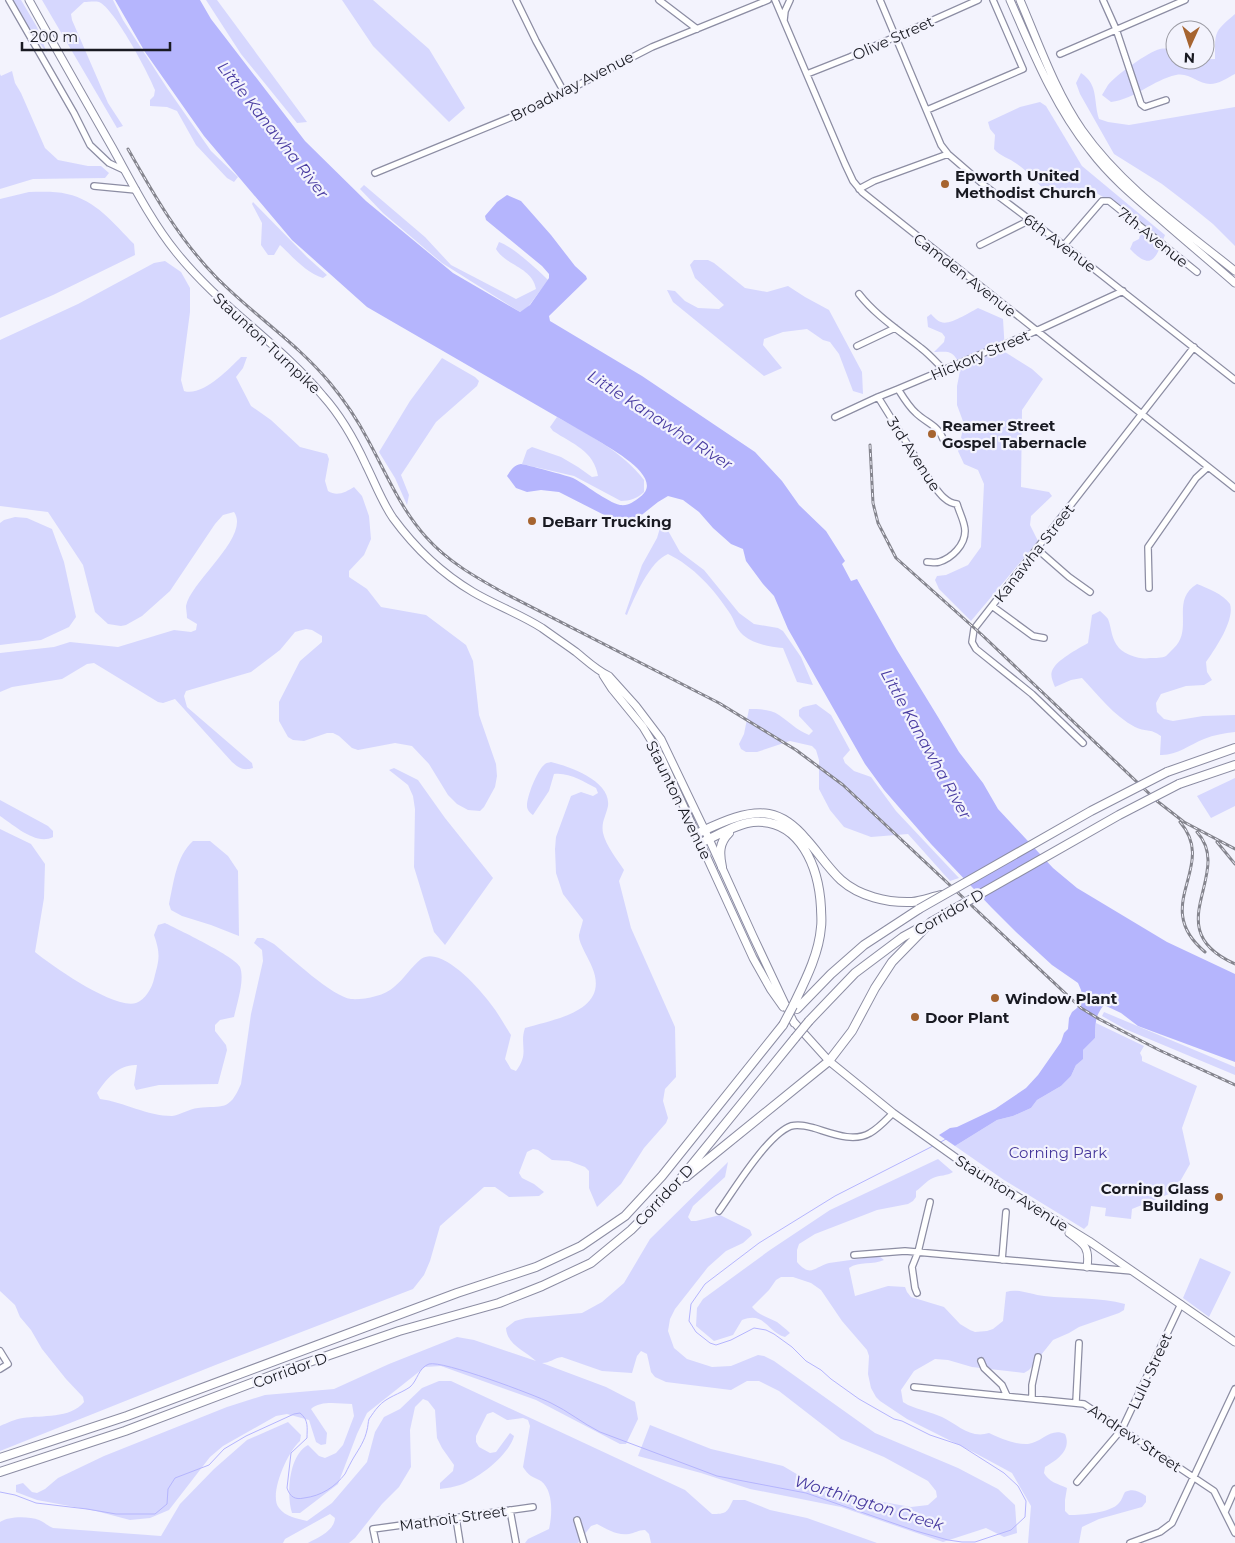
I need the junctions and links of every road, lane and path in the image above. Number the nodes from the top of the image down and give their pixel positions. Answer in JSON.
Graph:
{"nodes":[{"id":1,"x":9,"y":0,"type":"edge"},
{"id":2,"x":29,"y":0,"type":"edge"},
{"id":3,"x":516,"y":0,"type":"edge"},
{"id":4,"x":659,"y":0,"type":"edge"},
{"id":5,"x":768,"y":0,"type":"edge"},
{"id":6,"x":774,"y":0,"type":"edge"},
{"id":7,"x":790,"y":0,"type":"edge"},
{"id":8,"x":880,"y":0,"type":"edge"},
{"id":9,"x":978,"y":0,"type":"edge"},
{"id":10,"x":993,"y":0,"type":"edge"},
{"id":11,"x":1010,"y":0,"type":"edge"},
{"id":12,"x":1020,"y":0,"type":"edge"},
{"id":13,"x":1103,"y":0,"type":"edge"},
{"id":14,"x":1185,"y":0,"type":"edge"},
{"id":15,"x":784,"y":22,"type":"junction"},
{"id":16,"x":697,"y":29,"type":"junction"},
{"id":17,"x":1116,"y":29,"type":"junction"},
{"id":18,"x":896,"y":36,"type":"junction"},
{"id":19,"x":1060,"y":54,"type":"dead end"},
{"id":20,"x":807,"y":74,"type":"junction"},
{"id":21,"x":564,"y":92,"type":"junction"},
{"id":22,"x":1166,"y":100,"type":"dead end"},
{"id":23,"x":927,"y":110,"type":"junction"},
{"id":24,"x":948,"y":154,"type":"junction"},
{"id":25,"x":124,"y":170,"type":"junction"},
{"id":26,"x":375,"y":173,"type":"dead end"},
{"id":27,"x":94,"y":186,"type":"dead end"},
{"id":28,"x":858,"y":189,"type":"junction"},
{"id":29,"x":136,"y":190,"type":"junction"},
{"id":30,"x":1030,"y":220,"type":"junction"},
{"id":31,"x":980,"y":245,"type":"dead end"},
{"id":32,"x":1064,"y":245,"type":"junction"},
{"id":33,"x":1197,"y":272,"type":"dead end"},
{"id":34,"x":1235,"y":272,"type":"edge"},
{"id":35,"x":1235,"y":283,"type":"edge"},
{"id":36,"x":1123,"y":292,"type":"junction"},
{"id":37,"x":859,"y":294,"type":"dead end"},
{"id":38,"x":895,"y":328,"type":"junction"},
{"id":39,"x":1036,"y":332,"type":"junction"},
{"id":40,"x":857,"y":346,"type":"dead end"},
{"id":41,"x":1194,"y":347,"type":"junction"},
{"id":42,"x":944,"y":370,"type":"junction"},
{"id":43,"x":1235,"y":380,"type":"edge"},
{"id":44,"x":898,"y":390,"type":"junction"},
{"id":45,"x":878,"y":396,"type":"junction"},
{"id":46,"x":1141,"y":414,"type":"junction"},
{"id":47,"x":835,"y":417,"type":"dead end"},
{"id":48,"x":943,"y":438,"type":"dead end"},
{"id":49,"x":1208,"y":467,"type":"junction"},
{"id":50,"x":1235,"y":488,"type":"edge"},
{"id":51,"x":1037,"y":549,"type":"junction"},
{"id":52,"x":927,"y":562,"type":"dead end"},
{"id":53,"x":1149,"y":588,"type":"dead end"},
{"id":54,"x":1090,"y":592,"type":"dead end"},
{"id":55,"x":992,"y":606,"type":"junction"},
{"id":56,"x":1044,"y":638,"type":"dead end"},
{"id":57,"x":602,"y":673,"type":"junction"},
{"id":58,"x":1082,"y":743,"type":"dead end"},
{"id":59,"x":1235,"y":748,"type":"edge"},
{"id":60,"x":1235,"y":764,"type":"edge"},
{"id":61,"x":739,"y":826,"type":"junction"},
{"id":62,"x":705,"y":830,"type":"junction"},
{"id":63,"x":696,"y":834,"type":"junction"},
{"id":64,"x":709,"y":839,"type":"junction"},
{"id":65,"x":700,"y":843,"type":"junction"},
{"id":66,"x":722,"y":867,"type":"junction"},
{"id":67,"x":943,"y":894,"type":"junction"},
{"id":68,"x":931,"y":922,"type":"junction"},
{"id":69,"x":795,"y":1007,"type":"junction"},
{"id":70,"x":794,"y":1023,"type":"junction"},
{"id":71,"x":830,"y":1061,"type":"junction"},
{"id":72,"x":893,"y":1113,"type":"junction"},
{"id":73,"x":673,"y":1188,"type":"junction"},
{"id":74,"x":930,"y":1202,"type":"dead end"},
{"id":75,"x":719,"y":1211,"type":"dead end"},
{"id":76,"x":1006,"y":1212,"type":"dead end"},
{"id":77,"x":1043,"y":1213,"type":"junction"},
{"id":78,"x":1097,"y":1246,"type":"junction"},
{"id":79,"x":918,"y":1252,"type":"junction"},
{"id":80,"x":854,"y":1255,"type":"dead end"},
{"id":81,"x":1088,"y":1257,"type":"junction"},
{"id":82,"x":1002,"y":1260,"type":"junction"},
{"id":83,"x":1087,"y":1267,"type":"junction"},
{"id":84,"x":1132,"y":1271,"type":"junction"},
{"id":85,"x":917,"y":1293,"type":"dead end"},
{"id":86,"x":1181,"y":1304,"type":"junction"},
{"id":87,"x":1235,"y":1342,"type":"edge"},
{"id":88,"x":1079,"y":1343,"type":"dead end"},
{"id":89,"x":0,"y":1351,"type":"edge"},
{"id":90,"x":1038,"y":1357,"type":"dead end"},
{"id":91,"x":981,"y":1361,"type":"dead end"},
{"id":92,"x":0,"y":1369,"type":"edge"},
{"id":93,"x":914,"y":1387,"type":"dead end"},
{"id":94,"x":1235,"y":1389,"type":"edge"},
{"id":95,"x":1007,"y":1396,"type":"junction"},
{"id":96,"x":1032,"y":1398,"type":"junction"},
{"id":97,"x":1076,"y":1402,"type":"junction"},
{"id":98,"x":1122,"y":1429,"type":"junction"},
{"id":99,"x":0,"y":1458,"type":"edge"},
{"id":100,"x":0,"y":1472,"type":"edge"},
{"id":101,"x":1194,"y":1478,"type":"junction"},
{"id":102,"x":1076,"y":1482,"type":"dead end"},
{"id":103,"x":1235,"y":1489,"type":"edge"},
{"id":104,"x":533,"y":1507,"type":"dead end"},
{"id":105,"x":510,"y":1510,"type":"junction"},
{"id":106,"x":1225,"y":1512,"type":"junction"},
{"id":107,"x":456,"y":1518,"type":"junction"},
{"id":108,"x":577,"y":1520,"type":"dead end"},
{"id":109,"x":1235,"y":1533,"type":"edge"},
{"id":110,"x":376,"y":1543,"type":"edge"},
{"id":111,"x":460,"y":1543,"type":"edge"},
{"id":112,"x":516,"y":1543,"type":"edge"},
{"id":113,"x":584,"y":1543,"type":"edge"},
{"id":114,"x":1130,"y":1543,"type":"edge"}],
"edges":[{"from":1,"to":25,"type":"street"},
{"from":2,"to":25,"type":"main road","name":"Staunton Turnpike"},
{"from":3,"to":21,"type":"street"},
{"from":4,"to":16,"type":"street"},
{"from":5,"to":16,"type":"street","name":"Broadway Avenue"},
{"from":6,"to":15,"type":"street","name":"Camden Avenue"},
{"from":7,"to":15,"type":"street"},
{"from":8,"to":18,"type":"street","name":"6th Avenue"},
{"from":9,"to":18,"type":"street","name":"Olive Street"},
{"from":10,"to":23,"type":"street"},
{"from":11,"to":35,"type":"main road"},
{"from":12,"to":34,"type":"main road"},
{"from":13,"to":17,"type":"street"},
{"from":14,"to":17,"type":"street"},
{"from":15,"to":20,"type":"street","name":"Camden Avenue"},
{"from":16,"to":21,"type":"street","name":"Broadway Avenue"},
{"from":17,"to":19,"type":"street"},
{"from":17,"to":22,"type":"street"},
{"from":18,"to":20,"type":"street","name":"Olive Street"},
{"from":18,"to":23,"type":"street","name":"6th Avenue"},
{"from":20,"to":28,"type":"street","name":"Camden Avenue"},
{"from":21,"to":26,"type":"street","name":"Broadway Avenue"},
{"from":23,"to":24,"type":"street","name":"6th Avenue"},
{"from":24,"to":28,"type":"street"},
{"from":24,"to":30,"type":"street","name":"6th Avenue"},
{"from":25,"to":29,"type":"main road","name":"Staunton Turnpike"},
{"from":27,"to":29,"type":"street"},
{"from":28,"to":39,"type":"street","name":"Camden Avenue"},
{"from":29,"to":57,"type":"main road","name":"Staunton Turnpike"},
{"from":30,"to":31,"type":"street"},
{"from":30,"to":32,"type":"street","name":"6th Avenue"},
{"from":32,"to":33,"type":"street","name":"7th Avenue"},
{"from":32,"to":36,"type":"street","name":"6th Avenue"},
{"from":36,"to":39,"type":"street","name":"Hickory Street"},
{"from":36,"to":41,"type":"street","name":"6th Avenue"},
{"from":37,"to":38,"type":"street"},
{"from":38,"to":40,"type":"street"},
{"from":38,"to":42,"type":"street"},
{"from":39,"to":42,"type":"street","name":"Hickory Street"},
{"from":39,"to":46,"type":"street","name":"Camden Avenue"},
{"from":41,"to":43,"type":"street","name":"6th Avenue"},
{"from":41,"to":46,"type":"street","name":"Kanawha Street"},
{"from":42,"to":44,"type":"street","name":"Hickory Street"},
{"from":44,"to":45,"type":"street","name":"Hickory Street"},
{"from":44,"to":48,"type":"street"},
{"from":45,"to":47,"type":"street","name":"Hickory Street"},
{"from":45,"to":52,"type":"street","name":"3rd Avenue"},
{"from":46,"to":49,"type":"street","name":"Camden Avenue"},
{"from":46,"to":51,"type":"street","name":"Kanawha Street"},
{"from":49,"to":50,"type":"street","name":"Camden Avenue"},
{"from":49,"to":53,"type":"street"},
{"from":51,"to":54,"type":"street"},
{"from":51,"to":55,"type":"street","name":"Kanawha Street"},
{"from":55,"to":56,"type":"street"},
{"from":55,"to":58,"type":"street","name":"Kanawha Street"},
{"from":57,"to":62,"type":"main road","name":"Staunton Avenue"},
{"from":57,"to":63,"type":"main road","name":"Staunton Avenue"},
{"from":59,"to":67,"type":"highway","name":"Corridor D","bridge":true},
{"from":60,"to":68,"type":"highway","name":"Corridor D","bridge":true},
{"from":61,"to":64,"type":"highway"},
{"from":61,"to":66,"type":"highway"},
{"from":61,"to":69,"type":"highway"},
{"from":62,"to":63,"type":"highway"},
{"from":62,"to":64,"type":"main road","name":"Staunton Avenue"},
{"from":62,"to":67,"type":"highway"},
{"from":63,"to":65,"type":"main road","name":"Staunton Avenue"},
{"from":64,"to":65,"type":"highway"},
{"from":64,"to":66,"type":"main road","name":"Staunton Avenue"},
{"from":65,"to":70,"type":"main road","name":"Staunton Avenue"},
{"from":66,"to":70,"type":"main road","name":"Staunton Avenue"},
{"from":67,"to":69,"type":"highway","name":"Corridor D","bridge":true},
{"from":68,"to":71,"type":"highway"},
{"from":68,"to":73,"type":"highway","name":"Corridor D","bridge":true},
{"from":69,"to":99,"type":"highway","name":"Corridor D","bridge":true},
{"from":70,"to":71,"type":"main road","name":"Staunton Avenue"},
{"from":71,"to":72,"type":"main road","name":"Staunton Avenue"},
{"from":71,"to":73,"type":"highway"},
{"from":72,"to":75,"type":"street"},
{"from":72,"to":77,"type":"main road","name":"Staunton Avenue"},
{"from":73,"to":100,"type":"highway","name":"Corridor D"},
{"from":74,"to":79,"type":"street"},
{"from":76,"to":82,"type":"street"},
{"from":77,"to":78,"type":"main road","name":"Staunton Avenue"},
{"from":77,"to":81,"type":"main road"},
{"from":78,"to":81,"type":"main road"},
{"from":78,"to":84,"type":"main road","name":"Staunton Avenue"},
{"from":79,"to":80,"type":"street","name":"Staunton Avenue"},
{"from":79,"to":82,"type":"street","name":"Staunton Avenue"},
{"from":79,"to":85,"type":"street"},
{"from":81,"to":83,"type":"main road"},
{"from":82,"to":83,"type":"street","name":"Staunton Avenue"},
{"from":83,"to":84,"type":"street","name":"Staunton Avenue"},
{"from":84,"to":86,"type":"main road","name":"Staunton Avenue"},
{"from":86,"to":87,"type":"main road","name":"Staunton Avenue"},
{"from":86,"to":98,"type":"street","name":"Lulu Street"},
{"from":88,"to":97,"type":"street"},
{"from":89,"to":92,"type":"street"},
{"from":90,"to":96,"type":"street"},
{"from":91,"to":95,"type":"street"},
{"from":93,"to":95,"type":"street","name":"Andrew Street"},
{"from":94,"to":101,"type":"street"},
{"from":95,"to":96,"type":"street","name":"Andrew Street"},
{"from":96,"to":97,"type":"street","name":"Andrew Street"},
{"from":97,"to":98,"type":"street","name":"Andrew Street"},
{"from":98,"to":101,"type":"street","name":"Andrew Street"},
{"from":98,"to":102,"type":"street","name":"Lulu Street"},
{"from":101,"to":106,"type":"street","name":"Andrew Street"},
{"from":101,"to":114,"type":"street"},
{"from":103,"to":106,"type":"street"},
{"from":104,"to":105,"type":"street","name":"Mathoit Street"},
{"from":105,"to":107,"type":"street","name":"Mathoit Street"},
{"from":105,"to":112,"type":"street"},
{"from":106,"to":109,"type":"street","name":"Andrew Street"},
{"from":107,"to":110,"type":"street","name":"Mathoit Street"},
{"from":107,"to":111,"type":"street"},
{"from":108,"to":113,"type":"street"}]}
